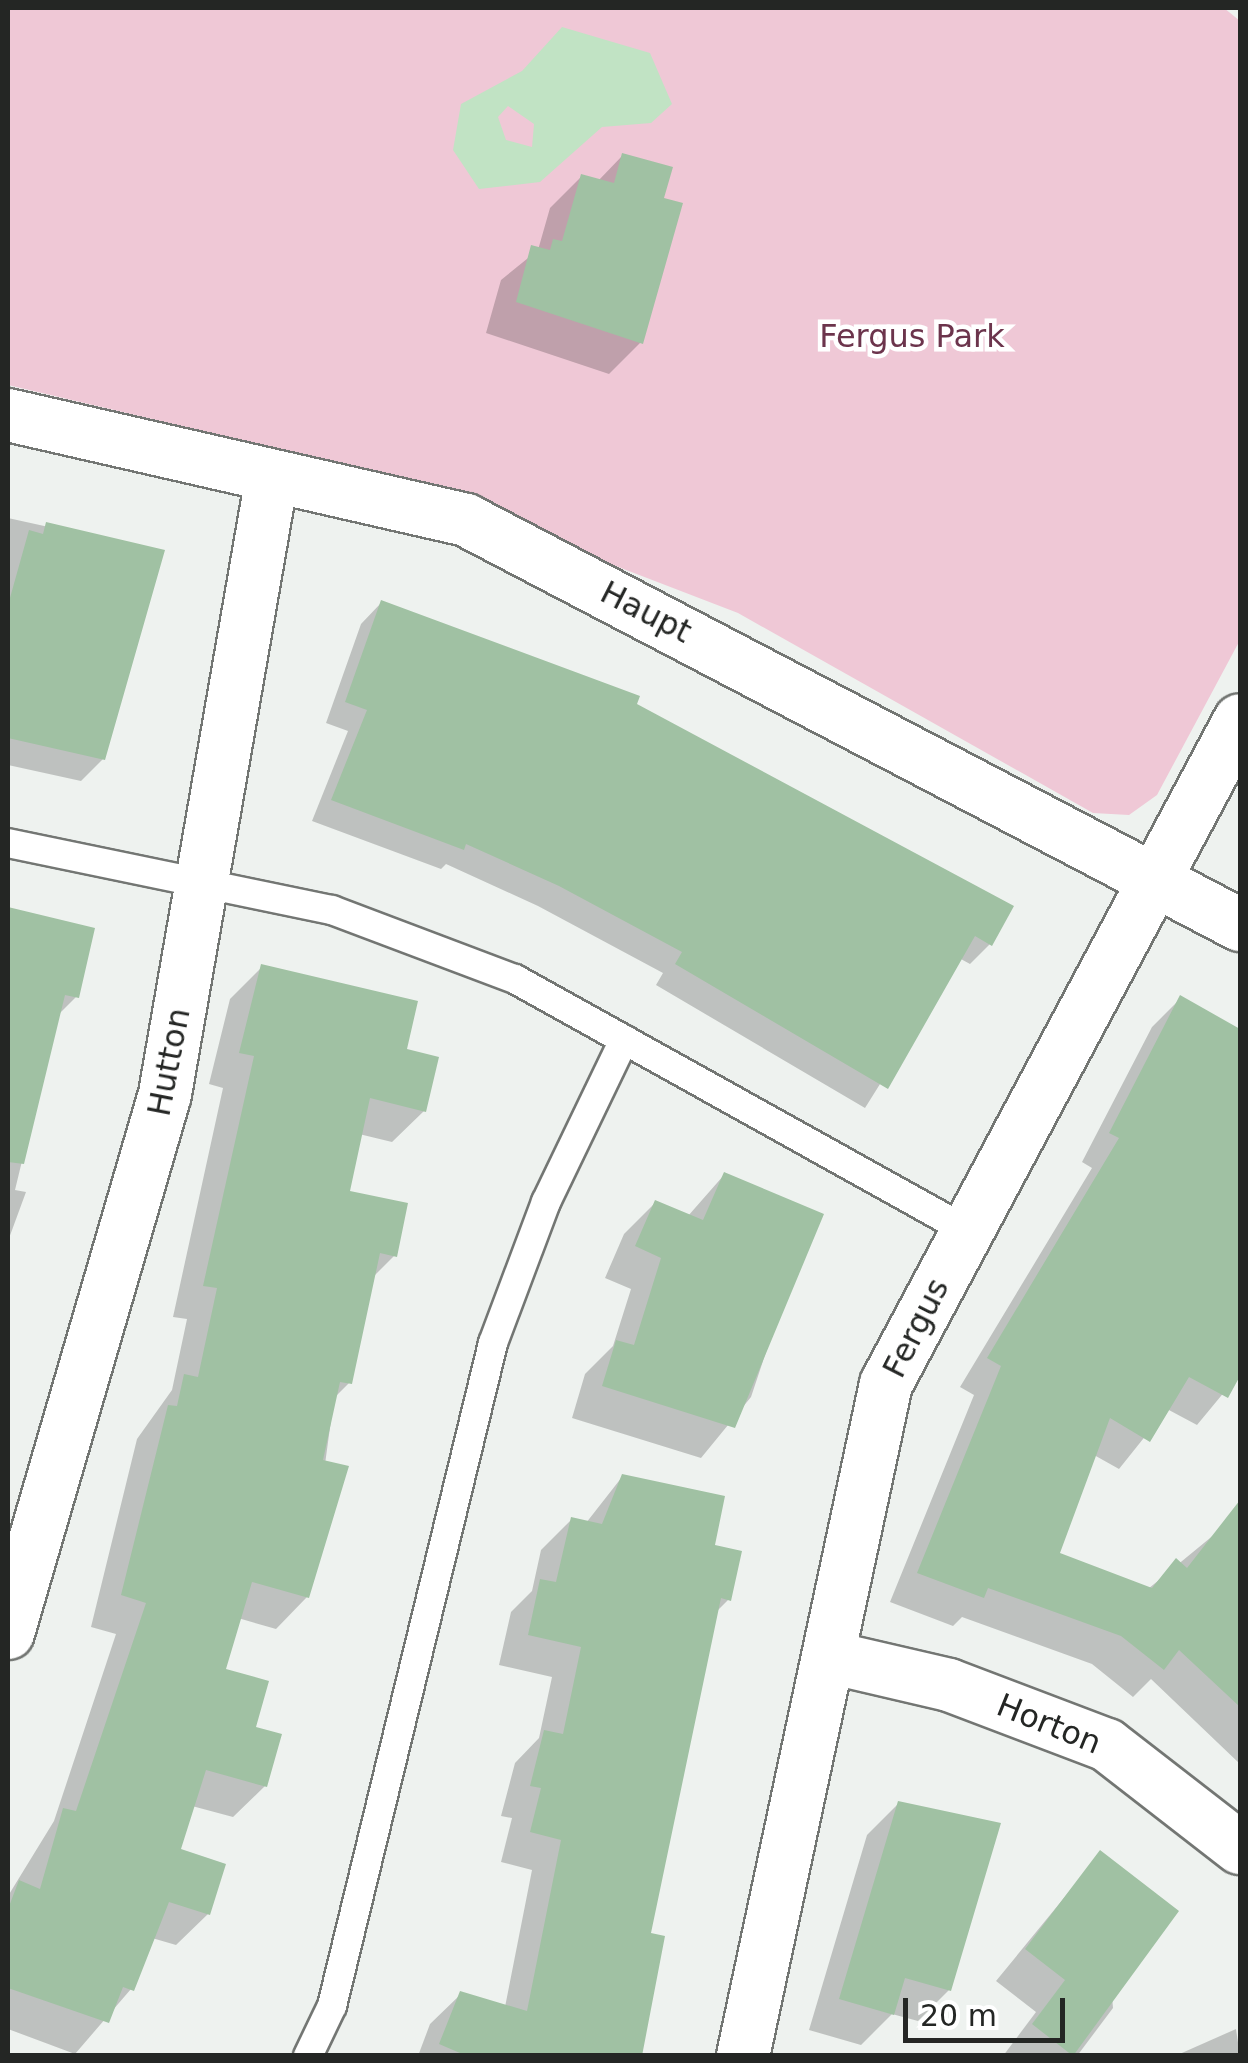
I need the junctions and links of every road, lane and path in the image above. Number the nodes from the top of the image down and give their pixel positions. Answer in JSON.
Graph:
{"nodes":[{"id":1,"x":8,"y":415,"type":"edge"},
{"id":2,"x":272,"y":477,"type":"junction"},
{"id":3,"x":1240,"y":720,"type":"edge"},
{"id":4,"x":8,"y":843,"type":"edge"},
{"id":5,"x":1153,"y":873,"type":"junction"},
{"id":6,"x":202,"y":883,"type":"junction"},
{"id":7,"x":1240,"y":924,"type":"edge"},
{"id":8,"x":624,"y":1040,"type":"junction"},
{"id":9,"x":966,"y":1230,"type":"junction"},
{"id":10,"x":8,"y":1633,"type":"edge"},
{"id":11,"x":829,"y":1657,"type":"junction"},
{"id":12,"x":1240,"y":1848,"type":"edge"},
{"id":13,"x":308,"y":2056,"type":"edge"},
{"id":14,"x":743,"y":2056,"type":"edge"}],
"edges":[{"from":1,"to":2,"type":"street","name":"Haupt"},
{"from":2,"to":5,"type":"street","name":"Haupt"},
{"from":2,"to":6,"type":"street","name":"Hutton"},
{"from":3,"to":5,"type":"street","name":"Fergus"},
{"from":4,"to":6,"type":"lane"},
{"from":5,"to":7,"type":"street","name":"Haupt"},
{"from":5,"to":9,"type":"street","name":"Fergus"},
{"from":6,"to":8,"type":"lane"},
{"from":6,"to":10,"type":"street","name":"Hutton"},
{"from":8,"to":9,"type":"lane"},
{"from":8,"to":13,"type":"lane"},
{"from":9,"to":11,"type":"street","name":"Fergus"},
{"from":11,"to":12,"type":"street","name":"Horton"},
{"from":11,"to":14,"type":"street","name":"Fergus"}]}
